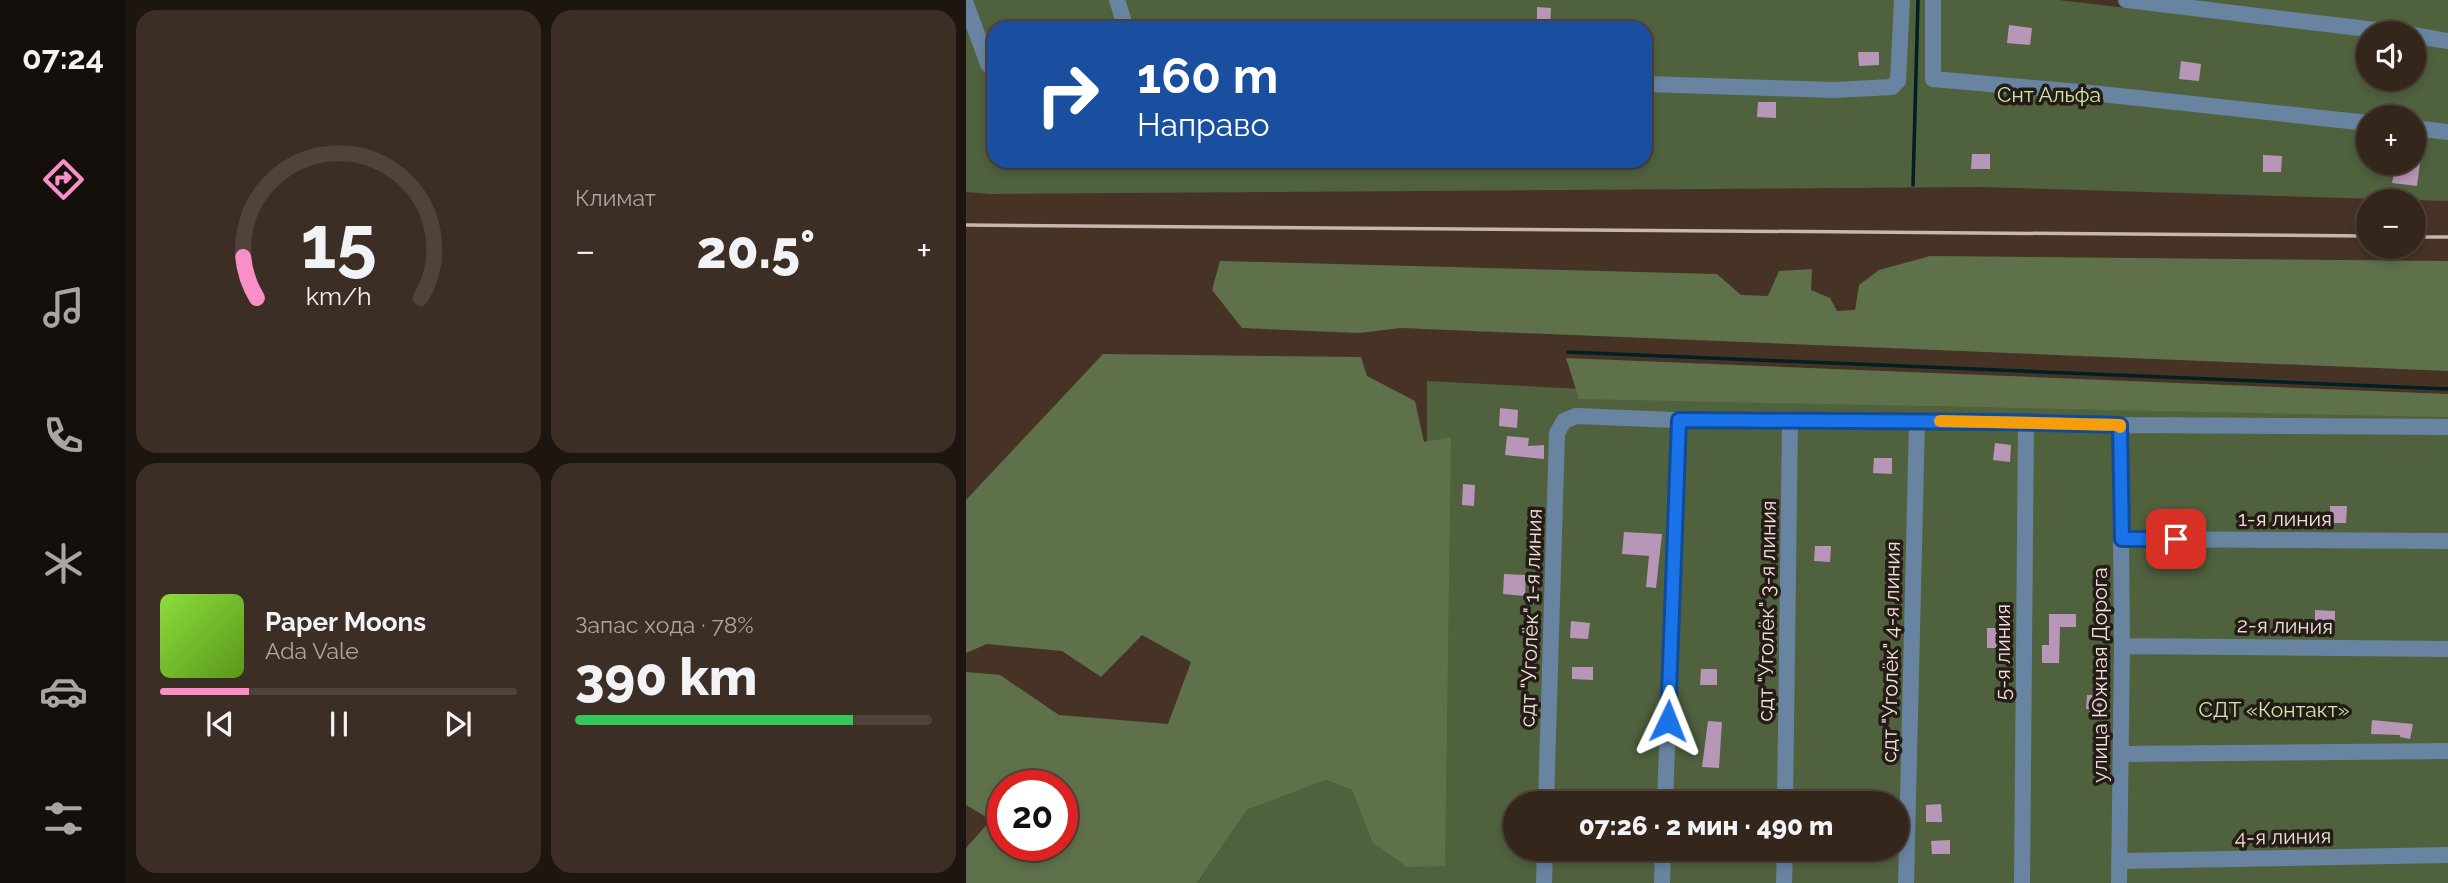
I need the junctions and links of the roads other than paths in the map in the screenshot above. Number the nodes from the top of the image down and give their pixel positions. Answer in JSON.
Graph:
{"nodes":[{"id":1,"x":1117,"y":0,"type":"edge"},
{"id":2,"x":1902,"y":0,"type":"edge"},
{"id":3,"x":1933,"y":0,"type":"edge"},
{"id":4,"x":2126,"y":0,"type":"edge"},
{"id":5,"x":966,"y":4,"type":"edge"},
{"id":6,"x":1124,"y":21,"type":"edge"},
{"id":7,"x":2356,"y":28,"type":"edge"},
{"id":8,"x":2426,"y":37,"type":"edge"},
{"id":9,"x":2448,"y":41,"type":"edge"},
{"id":10,"x":987,"y":61,"type":"edge"},
{"id":11,"x":1652,"y":84,"type":"edge"},
{"id":12,"x":2356,"y":122,"type":"edge"},
{"id":13,"x":2426,"y":129,"type":"edge"},
{"id":14,"x":2448,"y":132,"type":"edge"},
{"id":15,"x":1679,"y":420,"type":"junction"},
{"id":16,"x":1790,"y":420,"type":"junction"},
{"id":17,"x":1917,"y":421,"type":"junction"},
{"id":18,"x":2026,"y":422,"type":"junction"},
{"id":19,"x":2120,"y":425,"type":"junction"},
{"id":20,"x":2448,"y":426,"type":"edge"},
{"id":21,"x":2122,"y":539,"type":"junction"},
{"id":22,"x":2448,"y":541,"type":"edge"},
{"id":23,"x":2122,"y":646,"type":"junction"},
{"id":24,"x":2448,"y":649,"type":"edge"},
{"id":25,"x":2448,"y":751,"type":"edge"},
{"id":26,"x":2121,"y":754,"type":"junction"},
{"id":27,"x":1546,"y":791,"type":"edge"},
{"id":28,"x":1665,"y":791,"type":"edge"},
{"id":29,"x":1786,"y":791,"type":"edge"},
{"id":30,"x":2448,"y":855,"type":"edge"},
{"id":31,"x":1545,"y":861,"type":"edge"},
{"id":32,"x":1663,"y":861,"type":"edge"},
{"id":33,"x":1785,"y":861,"type":"edge"},
{"id":34,"x":2119,"y":861,"type":"junction"},
{"id":35,"x":1544,"y":883,"type":"edge"},
{"id":36,"x":1662,"y":883,"type":"edge"},
{"id":37,"x":1784,"y":883,"type":"edge"},
{"id":38,"x":1906,"y":883,"type":"edge"},
{"id":39,"x":2022,"y":883,"type":"edge"},
{"id":40,"x":2119,"y":883,"type":"edge"}],
"edges":[{"from":1,"to":6,"type":"street"},
{"from":2,"to":11,"type":"street"},
{"from":3,"to":12,"type":"street"},
{"from":4,"to":7,"type":"street"},
{"from":5,"to":10,"type":"street"},
{"from":8,"to":9,"type":"street"},
{"from":13,"to":14,"type":"street"},
{"from":15,"to":16,"type":"street"},
{"from":15,"to":27,"type":"street","name":"сдт \"Уголёк\" 1-я линия"},
{"from":15,"to":28,"type":"street"},
{"from":16,"to":17,"type":"street"},
{"from":16,"to":29,"type":"street","name":"сдт \"Уголёк\" 3-я линия"},
{"from":17,"to":18,"type":"street"},
{"from":17,"to":38,"type":"street","name":"сдт \"Уголёк\" 4-я линия"},
{"from":18,"to":19,"type":"street"},
{"from":18,"to":39,"type":"street","name":"5-я линия"},
{"from":19,"to":20,"type":"street"},
{"from":19,"to":21,"type":"street","name":"улица Южная Дорога"},
{"from":21,"to":22,"type":"street","name":"1-я линия"},
{"from":21,"to":23,"type":"street","name":"улица Южная Дорога"},
{"from":23,"to":24,"type":"street","name":"2-я линия"},
{"from":23,"to":26,"type":"street","name":"улица Южная Дорога"},
{"from":25,"to":26,"type":"street"},
{"from":26,"to":34,"type":"street","name":"улица Южная Дорога"},
{"from":30,"to":34,"type":"street","name":"4-я линия"},
{"from":31,"to":35,"type":"street"},
{"from":32,"to":36,"type":"street"},
{"from":33,"to":37,"type":"street"},
{"from":34,"to":40,"type":"street","name":"улица Южная Дорога"}]}
